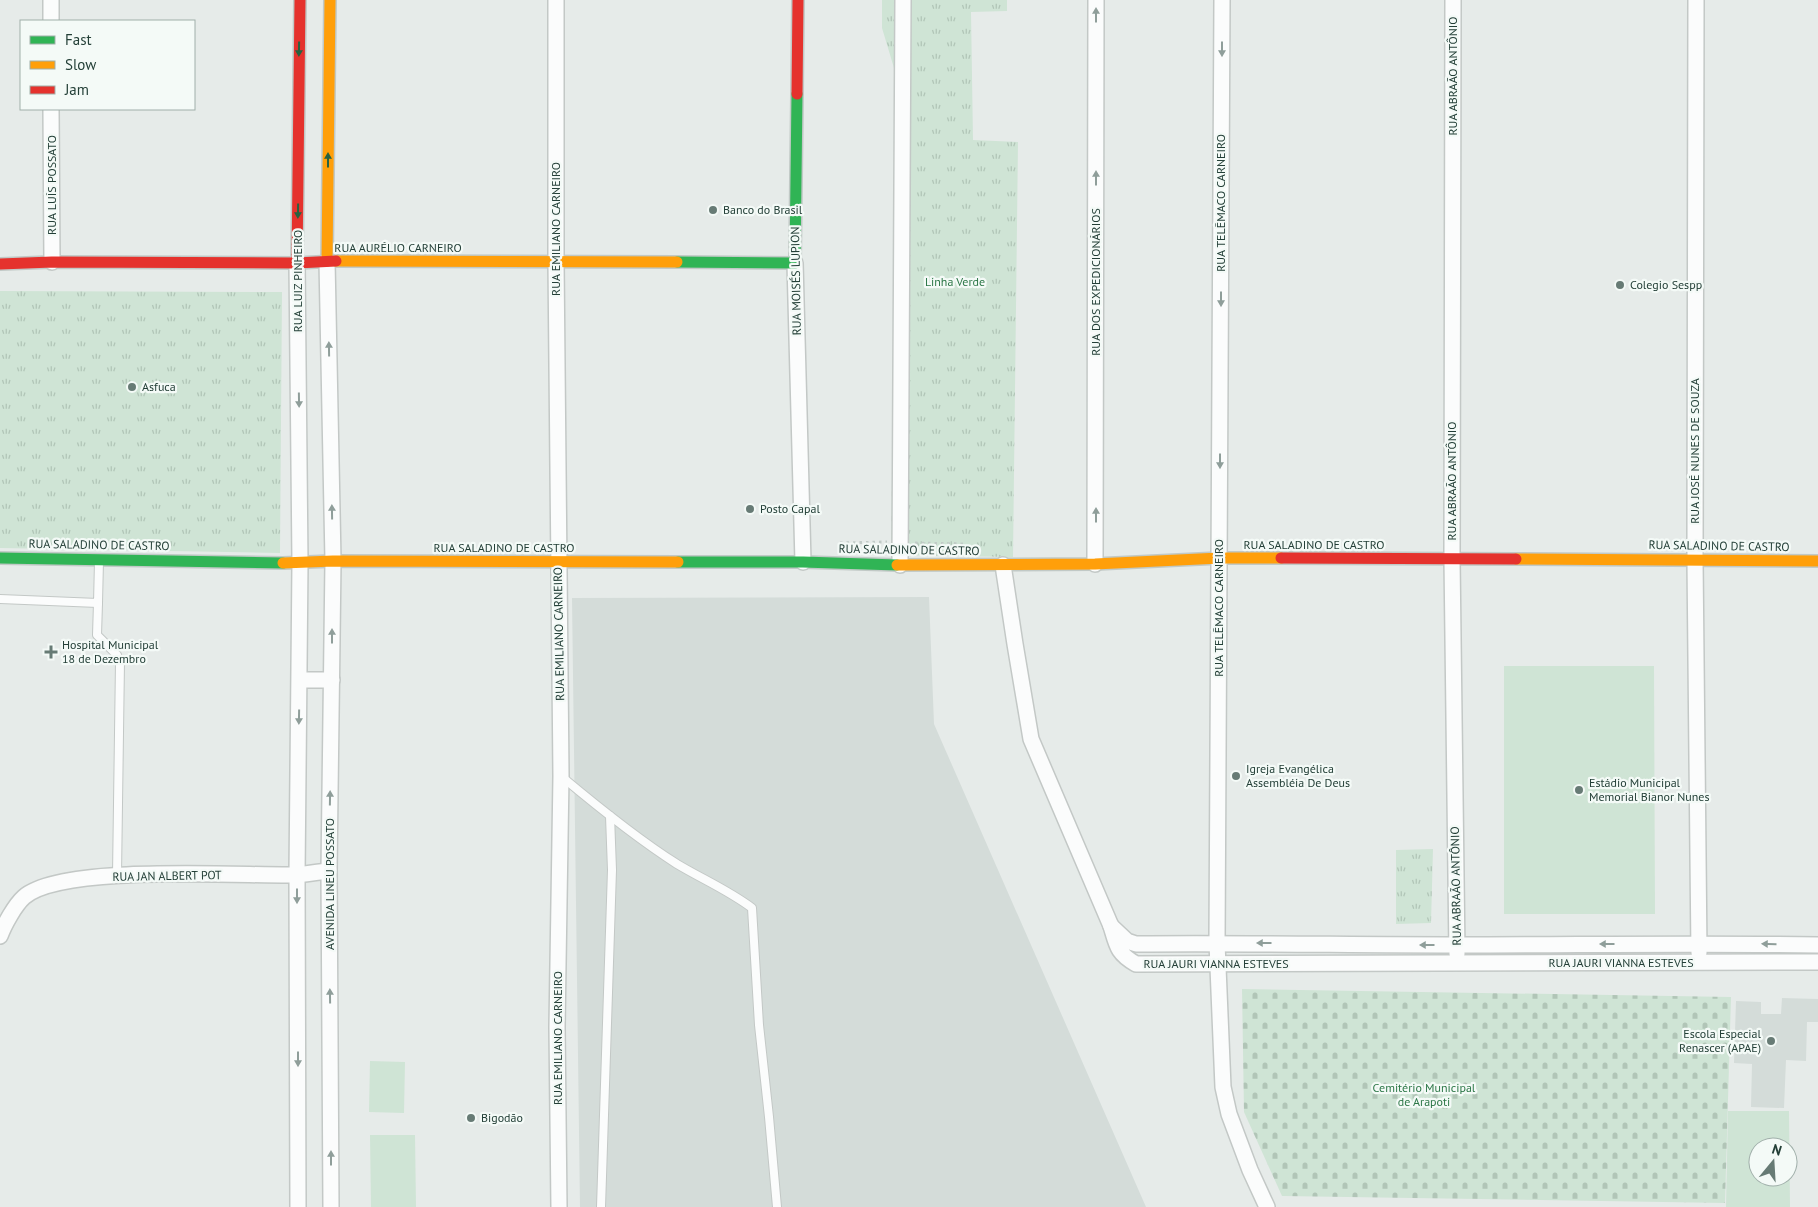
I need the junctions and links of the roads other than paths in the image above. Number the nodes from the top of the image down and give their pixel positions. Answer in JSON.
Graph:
{"nodes":[{"id":1,"x":51,"y":0,"type":"edge"},
{"id":2,"x":300,"y":0,"type":"edge"},
{"id":3,"x":330,"y":0,"type":"edge"},
{"id":4,"x":556,"y":0,"type":"edge"},
{"id":5,"x":798,"y":0,"type":"edge"},
{"id":6,"x":903,"y":0,"type":"edge"},
{"id":7,"x":1096,"y":0,"type":"edge"},
{"id":8,"x":1222,"y":0,"type":"edge"},
{"id":9,"x":1454,"y":0,"type":"edge"},
{"id":10,"x":1696,"y":0,"type":"edge"},
{"id":11,"x":51,"y":20,"type":"edge"},
{"id":12,"x":51,"y":110,"type":"edge"},
{"id":13,"x":327,"y":261,"type":"junction"},
{"id":14,"x":52,"y":262,"type":"junction"},
{"id":15,"x":556,"y":262,"type":"junction"},
{"id":16,"x":795,"y":262,"type":"junction"},
{"id":17,"x":0,"y":264,"type":"edge"},
{"id":18,"x":297,"y":264,"type":"junction"},
{"id":19,"x":0,"y":558,"type":"edge"},
{"id":20,"x":1220,"y":558,"type":"junction"},
{"id":21,"x":99,"y":559,"type":"junction"},
{"id":22,"x":1452,"y":559,"type":"junction"},
{"id":23,"x":1695,"y":560,"type":"junction"},
{"id":24,"x":333,"y":561,"type":"junction"},
{"id":25,"x":1818,"y":561,"type":"edge"},
{"id":26,"x":558,"y":562,"type":"junction"},
{"id":27,"x":803,"y":562,"type":"junction"},
{"id":28,"x":300,"y":563,"type":"junction"},
{"id":29,"x":1096,"y":564,"type":"junction"},
{"id":30,"x":900,"y":565,"type":"junction"},
{"id":31,"x":1004,"y":565,"type":"junction"},
{"id":32,"x":0,"y":599,"type":"edge"},
{"id":33,"x":98,"y":603,"type":"junction"},
{"id":34,"x":300,"y":680,"type":"junction"},
{"id":35,"x":332,"y":680,"type":"junction"},
{"id":36,"x":561,"y":776,"type":"junction"},
{"id":37,"x":610,"y":816,"type":"junction"},
{"id":38,"x":329,"y":871,"type":"junction"},
{"id":39,"x":117,"y":875,"type":"junction"},
{"id":40,"x":297,"y":875,"type":"junction"},
{"id":41,"x":1111,"y":926,"type":"junction"},
{"id":42,"x":0,"y":936,"type":"edge"},
{"id":43,"x":1217,"y":943,"type":"junction"},
{"id":44,"x":1699,"y":943,"type":"junction"},
{"id":45,"x":1457,"y":945,"type":"junction"},
{"id":46,"x":1818,"y":945,"type":"edge"},
{"id":47,"x":1818,"y":962,"type":"edge"},
{"id":48,"x":1457,"y":963,"type":"junction"},
{"id":49,"x":1698,"y":963,"type":"junction"},
{"id":50,"x":1218,"y":964,"type":"junction"},
{"id":51,"x":298,"y":1207,"type":"edge"},
{"id":52,"x":331,"y":1207,"type":"edge"},
{"id":53,"x":560,"y":1207,"type":"edge"},
{"id":54,"x":601,"y":1207,"type":"edge"},
{"id":55,"x":777,"y":1207,"type":"edge"},
{"id":56,"x":1267,"y":1207,"type":"edge"}],
"edges":[{"from":1,"to":11,"type":"street"},
{"from":2,"to":18,"type":"street","name":"RUA LUIZ PINHEIRO","one_way":true},
{"from":13,"to":3,"type":"street","one_way":true},
{"from":4,"to":15,"type":"street","name":"RUA EMILIANO CARNEIRO"},
{"from":5,"to":16,"type":"street","name":"RUA MOISÉS LUPION"},
{"from":6,"to":30,"type":"street"},
{"from":29,"to":7,"type":"street","name":"RUA DOS EXPEDICIONÁRIOS","one_way":true},
{"from":8,"to":20,"type":"street","name":"RUA TELÊMACO CARNEIRO","one_way":true},
{"from":9,"to":22,"type":"street","name":"RUA ABRAÃO ANTÔNIO"},
{"from":10,"to":23,"type":"street","name":"RUA JOSÉ NUNES DE SOUZA"},
{"from":12,"to":14,"type":"street","name":"RUA LUÍS POSSATO"},
{"from":13,"to":15,"type":"street","name":"RUA AURÉLIO CARNEIRO"},
{"from":13,"to":18,"type":"street","name":"RUA AURÉLIO CARNEIRO"},
{"from":24,"to":13,"type":"street","one_way":true},
{"from":14,"to":17,"type":"street","name":"RUA AURÉLIO CARNEIRO"},
{"from":14,"to":18,"type":"street","name":"RUA AURÉLIO CARNEIRO"},
{"from":15,"to":16,"type":"street","name":"RUA AURÉLIO CARNEIRO"},
{"from":15,"to":26,"type":"street","name":"RUA EMILIANO CARNEIRO"},
{"from":16,"to":27,"type":"street","name":"RUA MOISÉS LUPION"},
{"from":18,"to":28,"type":"street","name":"RUA LUIZ PINHEIRO","one_way":true},
{"from":19,"to":21,"type":"street","name":"RUA SALADINO DE CASTRO"},
{"from":20,"to":22,"type":"street","name":"RUA SALADINO DE CASTRO"},
{"from":20,"to":29,"type":"street","name":"RUA SALADINO DE CASTRO"},
{"from":20,"to":43,"type":"street","name":"RUA TELÊMACO CARNEIRO"},
{"from":21,"to":28,"type":"street","name":"RUA SALADINO DE CASTRO"},
{"from":21,"to":33,"type":"lane"},
{"from":22,"to":23,"type":"street","name":"RUA SALADINO DE CASTRO"},
{"from":22,"to":45,"type":"street","name":"RUA ABRAÃO ANTÔNIO"},
{"from":23,"to":25,"type":"street","name":"RUA SALADINO DE CASTRO"},
{"from":23,"to":44,"type":"street","name":"RUA JOSÉ NUNES DE SOUZA"},
{"from":24,"to":26,"type":"street","name":"RUA SALADINO DE CASTRO"},
{"from":24,"to":28,"type":"street","name":"RUA SALADINO DE CASTRO"},
{"from":35,"to":24,"type":"street","name":"AVENIDA LINEU POSSATO","one_way":true},
{"from":26,"to":27,"type":"street","name":"RUA SALADINO DE CASTRO"},
{"from":26,"to":36,"type":"street","name":"RUA EMILIANO CARNEIRO"},
{"from":27,"to":30,"type":"street","name":"RUA SALADINO DE CASTRO"},
{"from":28,"to":34,"type":"street"},
{"from":29,"to":31,"type":"street","name":"RUA SALADINO DE CASTRO"},
{"from":30,"to":31,"type":"street","name":"RUA SALADINO DE CASTRO"},
{"from":31,"to":41,"type":"street"},
{"from":32,"to":33,"type":"lane"},
{"from":33,"to":39,"type":"lane"},
{"from":34,"to":35,"type":"street"},
{"from":34,"to":40,"type":"street","one_way":true},
{"from":38,"to":35,"type":"street","name":"AVENIDA LINEU POSSATO","one_way":true},
{"from":36,"to":37,"type":"lane"},
{"from":36,"to":53,"type":"street","name":"RUA EMILIANO CARNEIRO"},
{"from":37,"to":54,"type":"lane"},
{"from":37,"to":55,"type":"lane"},
{"from":38,"to":40,"type":"street","name":"RUA JAN ALBERT POT"},
{"from":52,"to":38,"type":"street","name":"AVENIDA LINEU POSSATO","one_way":true},
{"from":39,"to":40,"type":"street","name":"RUA JAN ALBERT POT"},
{"from":39,"to":42,"type":"street","name":"RUA JAN ALBERT POT"},
{"from":40,"to":51,"type":"street","one_way":true},
{"from":41,"to":43,"type":"street","name":"RUA JAURI VIANNA ESTEVES"},
{"from":41,"to":50,"type":"street","name":"RUA JAURI VIANNA ESTEVES"},
{"from":45,"to":43,"type":"street","name":"RUA JAURI VIANNA ESTEVES","one_way":true},
{"from":43,"to":50,"type":"street","name":"RUA TELÊMACO CARNEIRO"},
{"from":44,"to":45,"type":"street","name":"RUA JAURI VIANNA ESTEVES","one_way":true},
{"from":46,"to":44,"type":"street","name":"RUA JAURI VIANNA ESTEVES","one_way":true},
{"from":44,"to":49,"type":"street","name":"RUA JOSÉ NUNES DE SOUZA"},
{"from":45,"to":48,"type":"street","name":"RUA ABRAÃO ANTÔNIO"},
{"from":47,"to":49,"type":"street","name":"RUA JAURI VIANNA ESTEVES"},
{"from":48,"to":49,"type":"street","name":"RUA JAURI VIANNA ESTEVES"},
{"from":48,"to":50,"type":"street","name":"RUA JAURI VIANNA ESTEVES"},
{"from":50,"to":56,"type":"street","name":"RUA TELÊMACO CARNEIRO"}]}
